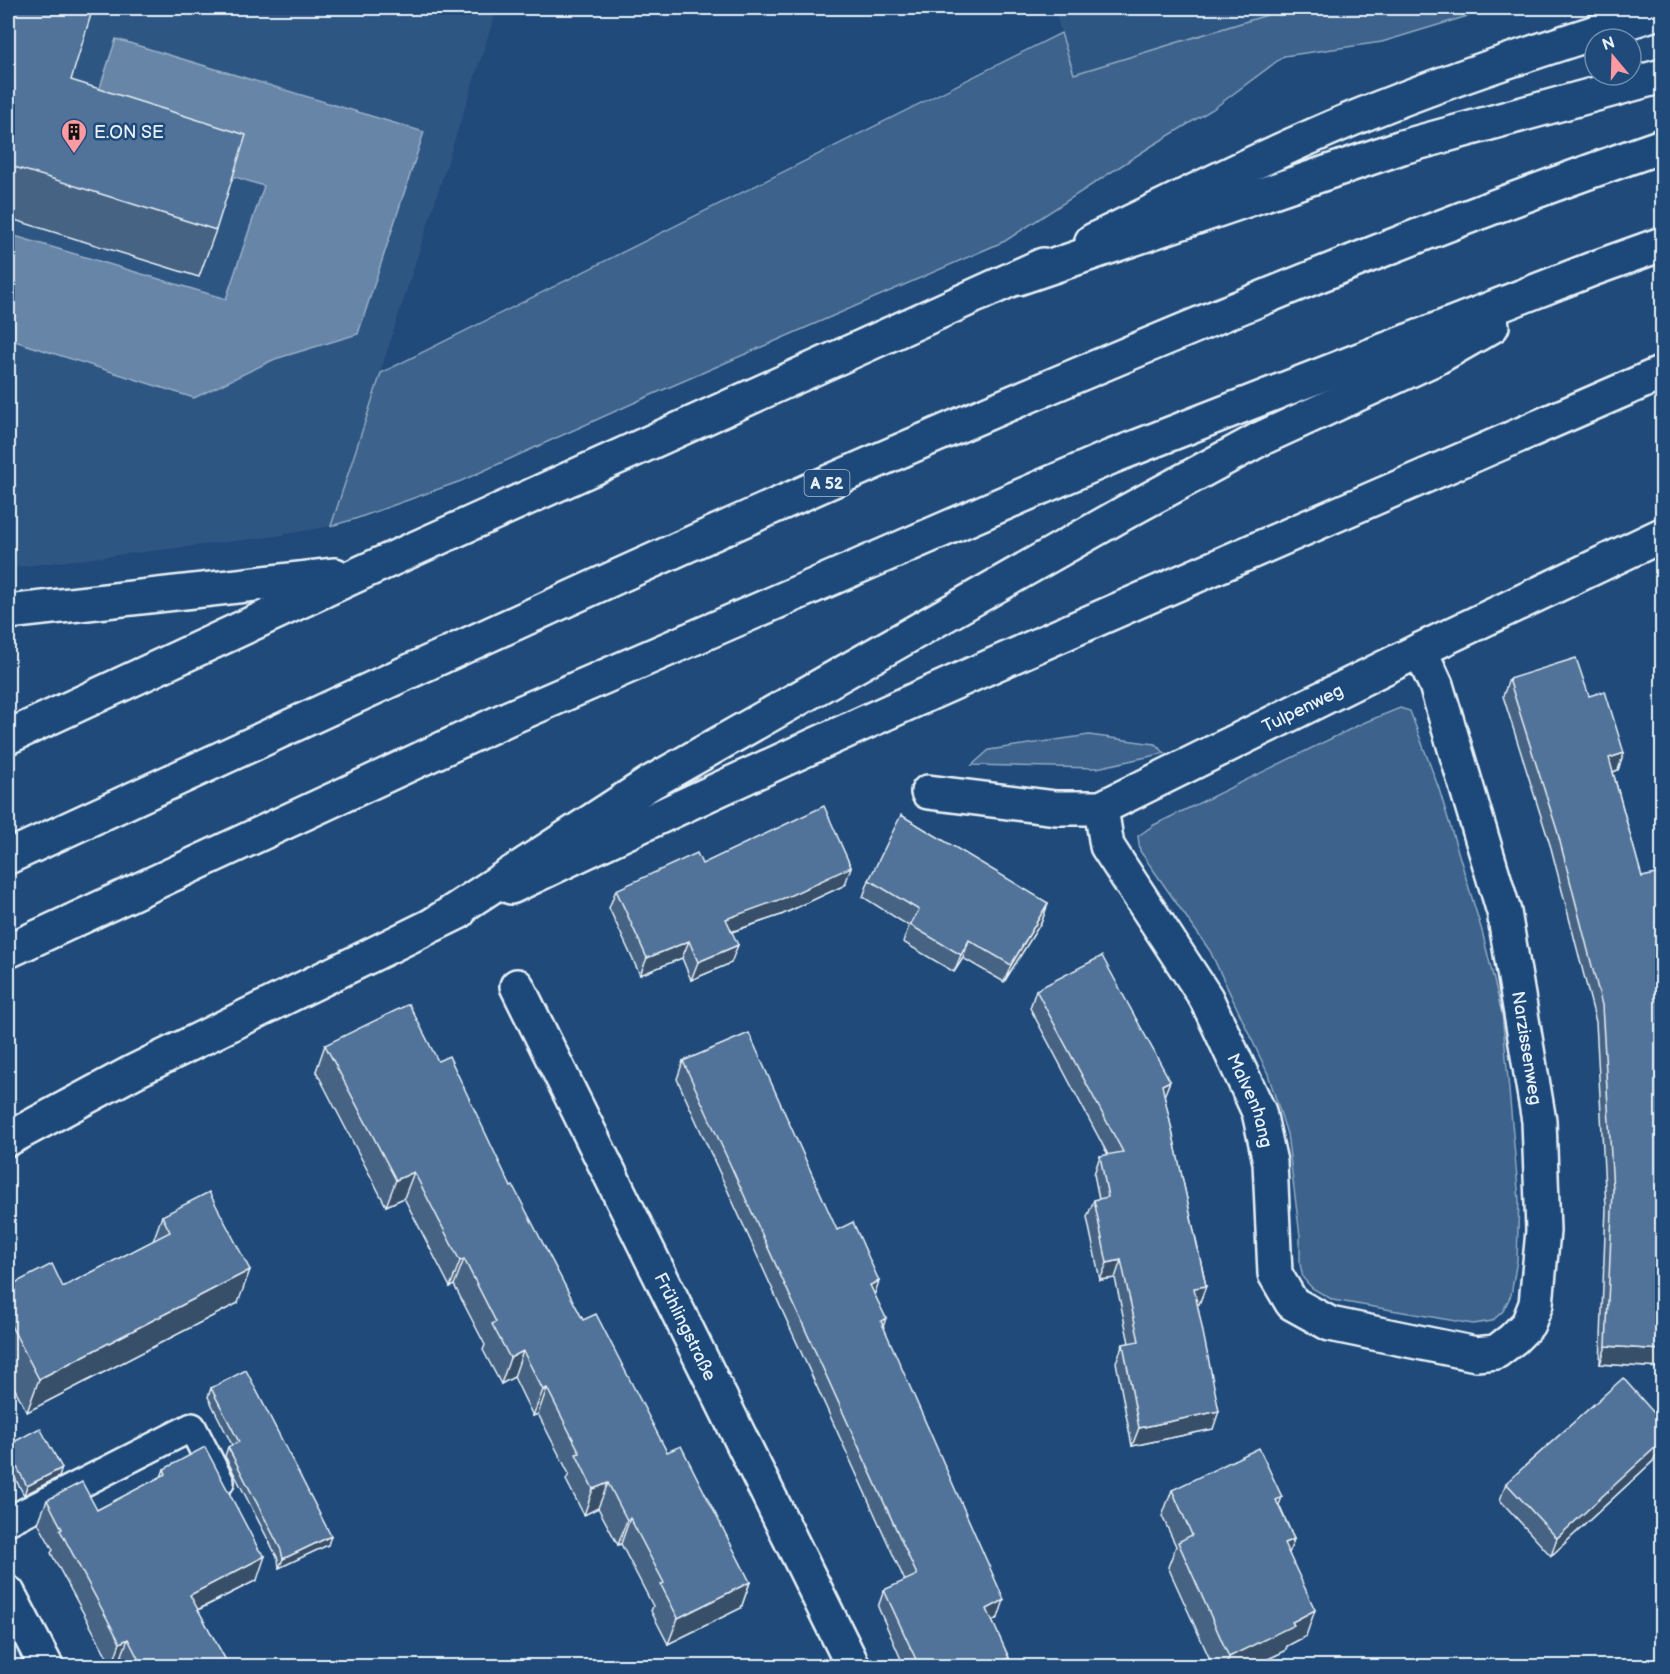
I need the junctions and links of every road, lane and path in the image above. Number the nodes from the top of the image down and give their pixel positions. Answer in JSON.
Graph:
{"nodes":[{"id":1,"x":1662,"y":11,"type":"edge"},
{"id":2,"x":1662,"y":76,"type":"edge"},
{"id":3,"x":1662,"y":146,"type":"edge"},
{"id":4,"x":1662,"y":244,"type":"edge"},
{"id":5,"x":1595,"y":268,"type":"junction"},
{"id":6,"x":1018,"y":278,"type":"junction"},
{"id":7,"x":1662,"y":373,"type":"edge"},
{"id":8,"x":1662,"y":535,"type":"edge"},
{"id":9,"x":363,"y":572,"type":"junction"},
{"id":10,"x":8,"y":612,"type":"edge"},
{"id":11,"x":1420,"y":650,"type":"junction"},
{"id":12,"x":8,"y":737,"type":"edge"},
{"id":13,"x":928,"y":792,"type":"dead end"},
{"id":14,"x":1101,"y":807,"type":"junction"},
{"id":15,"x":8,"y":857,"type":"edge"},
{"id":16,"x":434,"y":924,"type":"junction"},
{"id":17,"x":8,"y":951,"type":"edge"},
{"id":18,"x":517,"y":986,"type":"dead end"},
{"id":19,"x":8,"y":1139,"type":"edge"},
{"id":20,"x":1406,"y":1339,"type":"joint"},
{"id":21,"x":233,"y":1506,"type":"edge"},
{"id":22,"x":8,"y":1521,"type":"edge"},
{"id":23,"x":8,"y":1593,"type":"edge"},
{"id":24,"x":46,"y":1666,"type":"edge"},
{"id":25,"x":853,"y":1666,"type":"edge"}],
"edges":[{"from":1,"to":6,"type":"main road"},
{"from":2,"to":6,"type":"main road"},
{"from":3,"to":15,"type":"main road","number":"A 52"},
{"from":4,"to":5,"type":"main road"},
{"from":5,"to":16,"type":"main road"},
{"from":5,"to":17,"type":"main road"},
{"from":6,"to":9,"type":"main road"},
{"from":7,"to":16,"type":"main road"},
{"from":8,"to":11,"type":"main road","name":"Tulpenweg"},
{"from":9,"to":10,"type":"main road"},
{"from":9,"to":12,"type":"main road"},
{"from":11,"to":14,"type":"main road","name":"Tulpenweg"},
{"from":11,"to":20,"type":"main road","name":"Narzissenweg"},
{"from":13,"to":14,"type":"main road","name":"Tulpenweg"},
{"from":14,"to":20,"type":"main road","name":"Malvenhang"},
{"from":16,"to":19,"type":"main road"},
{"from":18,"to":25,"type":"main road","name":"Frühlingstraße"},
{"from":21,"to":22,"type":"lane"},
{"from":23,"to":24,"type":"main road"}]}
